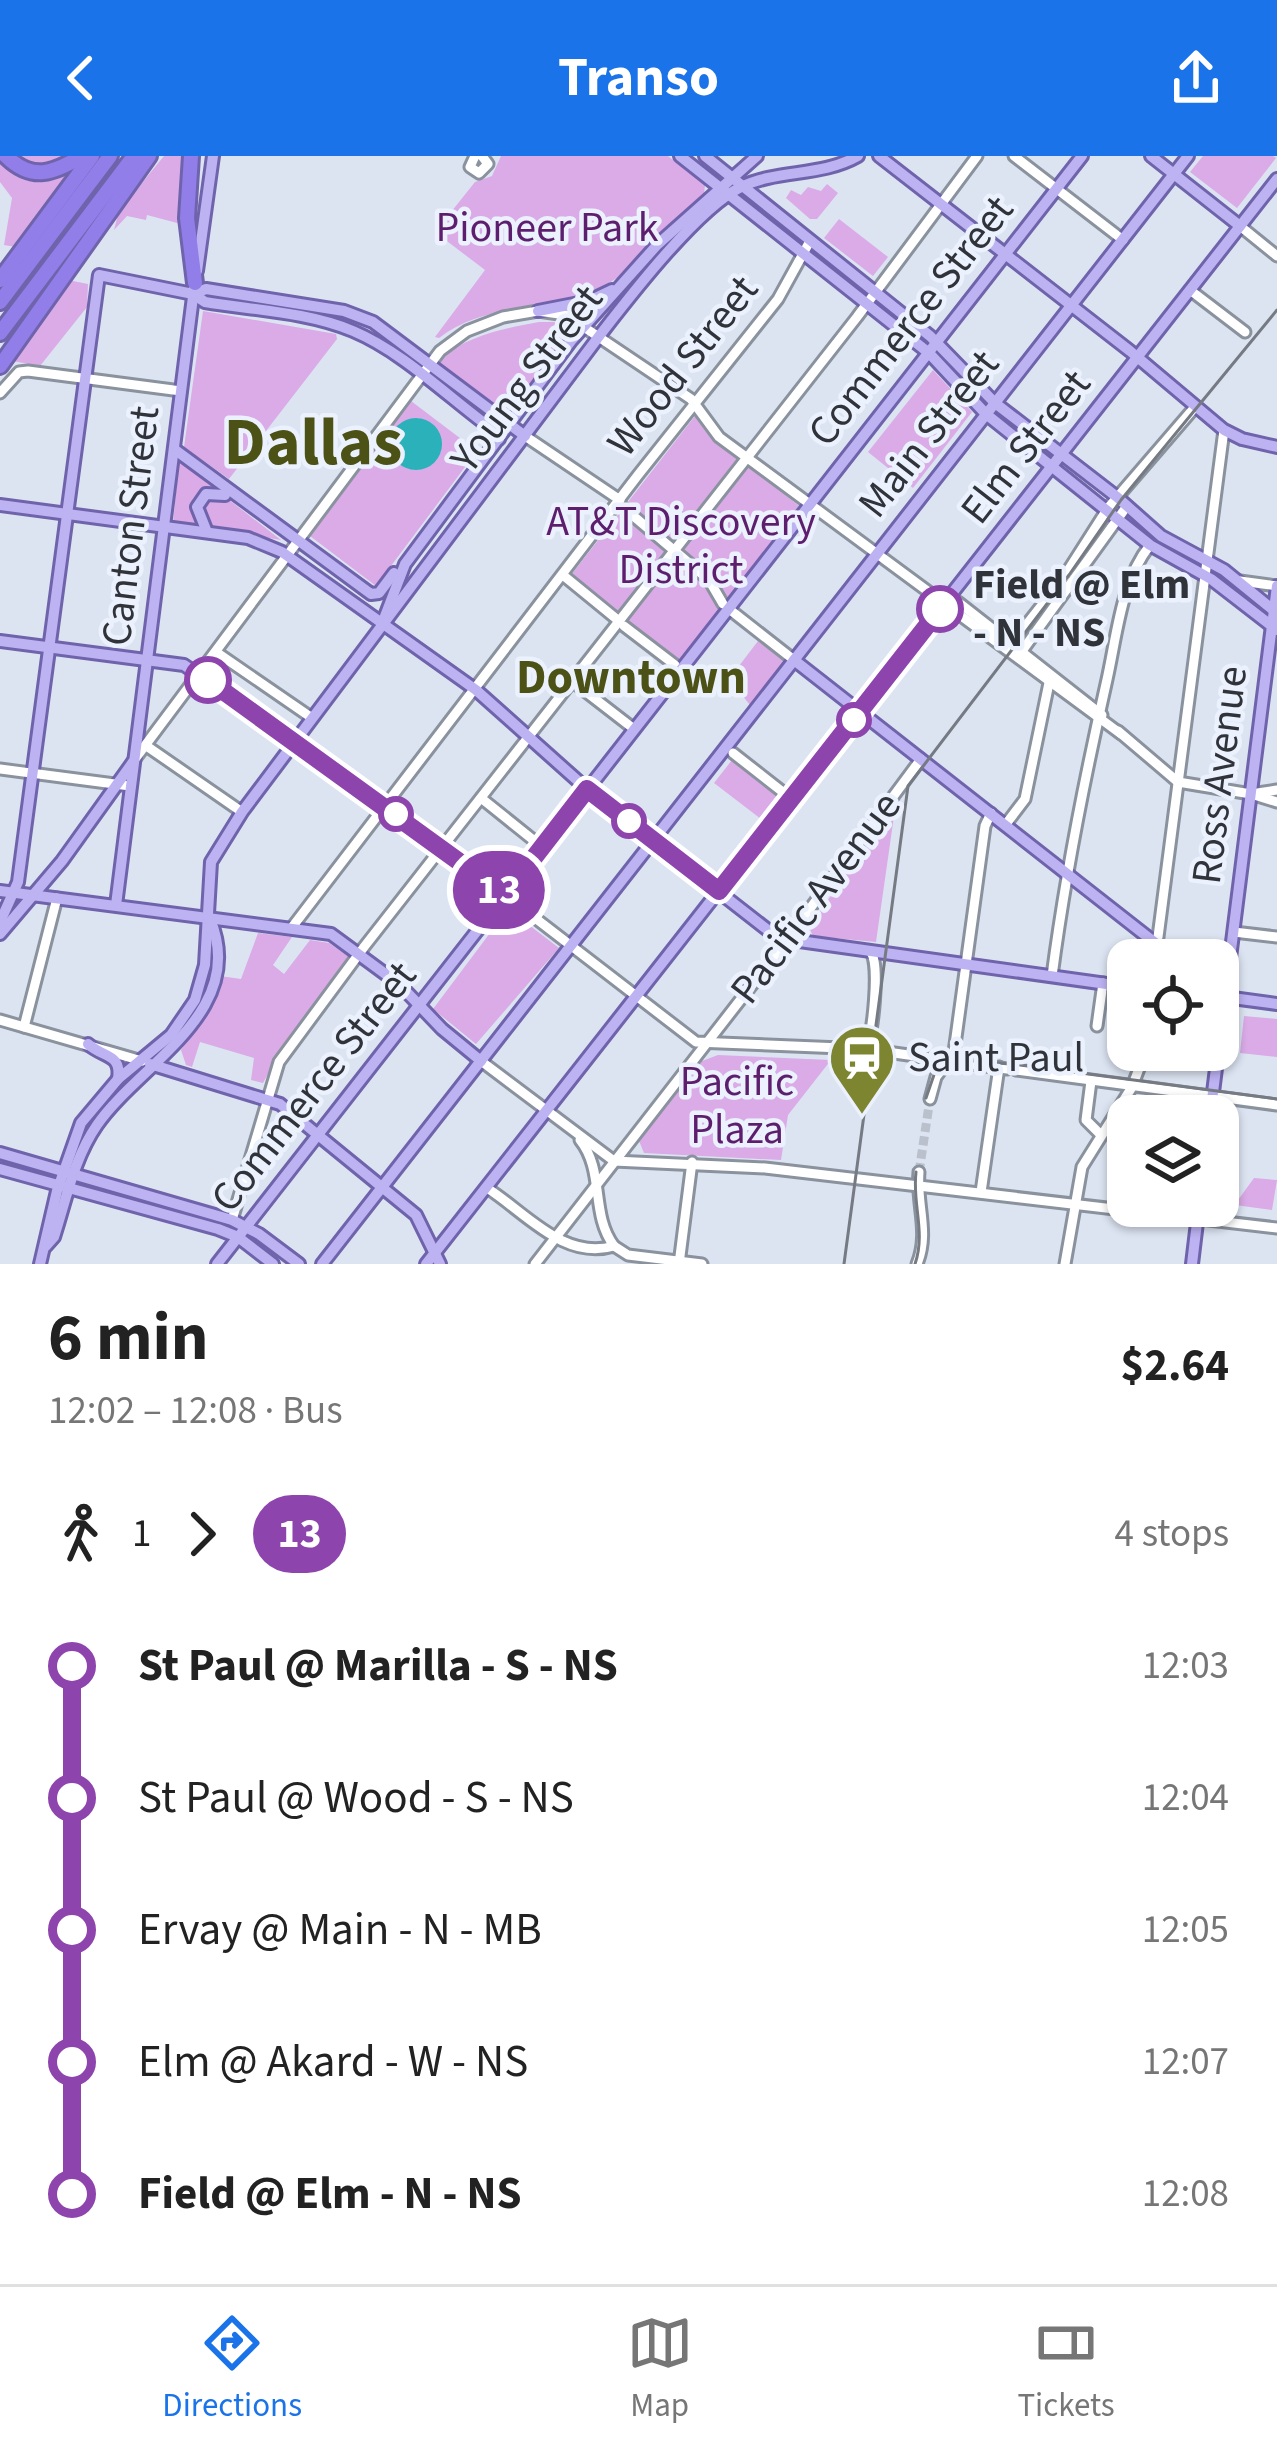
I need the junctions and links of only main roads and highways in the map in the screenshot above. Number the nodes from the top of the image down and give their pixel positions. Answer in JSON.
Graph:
{"nodes":[{"id":1,"x":6,"y":156,"type":"edge"},
{"id":2,"x":82,"y":156,"type":"edge"},
{"id":3,"x":92,"y":156,"type":"edge"},
{"id":4,"x":110,"y":156,"type":"edge"},
{"id":5,"x":134,"y":156,"type":"edge"},
{"id":6,"x":149,"y":156,"type":"edge"},
{"id":7,"x":191,"y":156,"type":"edge"},
{"id":8,"x":213,"y":156,"type":"edge"},
{"id":9,"x":680,"y":156,"type":"edge"},
{"id":10,"x":705,"y":156,"type":"edge"},
{"id":11,"x":758,"y":156,"type":"edge"},
{"id":12,"x":843,"y":156,"type":"edge"},
{"id":13,"x":858,"y":156,"type":"edge"},
{"id":14,"x":879,"y":156,"type":"edge"},
{"id":15,"x":1082,"y":156,"type":"edge"},
{"id":16,"x":1151,"y":156,"type":"edge"},
{"id":17,"x":1188,"y":156,"type":"edge"},
{"id":18,"x":810,"y":174,"type":"junction"},
{"id":19,"x":1174,"y":174,"type":"junction"},
{"id":20,"x":782,"y":178,"type":"junction"},
{"id":21,"x":1277,"y":179,"type":"edge"},
{"id":22,"x":736,"y":183,"type":"junction"},
{"id":23,"x":723,"y":193,"type":"junction"},
{"id":24,"x":774,"y":214,"type":"junction"},
{"id":25,"x":1240,"y":226,"type":"junction"},
{"id":26,"x":1005,"y":255,"type":"junction"},
{"id":27,"x":0,"y":280,"type":"edge"},
{"id":28,"x":194,"y":288,"type":"junction"},
{"id":29,"x":615,"y":289,"type":"junction"},
{"id":30,"x":872,"y":298,"type":"junction"},
{"id":31,"x":0,"y":302,"type":"edge"},
{"id":32,"x":1071,"y":306,"type":"junction"},
{"id":33,"x":538,"y":311,"type":"road end"},
{"id":34,"x":0,"y":333,"type":"edge"},
{"id":35,"x":933,"y":347,"type":"junction"},
{"id":36,"x":1138,"y":358,"type":"junction"},
{"id":37,"x":0,"y":363,"type":"edge"},
{"id":38,"x":995,"y":403,"type":"junction"},
{"id":39,"x":986,"y":414,"type":"junction"},
{"id":40,"x":510,"y":424,"type":"junction"},
{"id":41,"x":525,"y":436,"type":"junction"},
{"id":42,"x":499,"y":439,"type":"junction"},
{"id":43,"x":1277,"y":447,"type":"edge"},
{"id":44,"x":174,"y":449,"type":"junction"},
{"id":45,"x":1062,"y":454,"type":"junction"},
{"id":46,"x":1053,"y":465,"type":"junction"},
{"id":47,"x":205,"y":471,"type":"junction"},
{"id":48,"x":0,"y":505,"type":"edge"},
{"id":49,"x":65,"y":513,"type":"junction"},
{"id":50,"x":165,"y":528,"type":"junction"},
{"id":51,"x":206,"y":532,"type":"junction"},
{"id":52,"x":417,"y":546,"type":"junction"},
{"id":53,"x":1277,"y":587,"type":"edge"},
{"id":54,"x":1275,"y":620,"type":"edge"},
{"id":55,"x":382,"y":624,"type":"junction"},
{"id":56,"x":0,"y":641,"type":"edge"},
{"id":57,"x":49,"y":647,"type":"junction"},
{"id":58,"x":794,"y":660,"type":"junction"},
{"id":59,"x":147,"y":661,"type":"junction"},
{"id":60,"x":860,"y":712,"type":"junction"},
{"id":61,"x":138,"y":731,"type":"junction"},
{"id":62,"x":295,"y":741,"type":"junction"},
{"id":63,"x":149,"y":743,"type":"road end"},
{"id":64,"x":134,"y":760,"type":"junction"},
{"id":65,"x":587,"y":789,"type":"junction"},
{"id":66,"x":653,"y":840,"type":"junction"},
{"id":67,"x":7,"y":891,"type":"edge"},
{"id":68,"x":719,"y":891,"type":"junction"},
{"id":69,"x":33,"y":895,"type":"junction"},
{"id":70,"x":116,"y":905,"type":"junction"},
{"id":71,"x":209,"y":916,"type":"junction"},
{"id":72,"x":0,"y":922,"type":"edge"},
{"id":73,"x":0,"y":934,"type":"edge"},
{"id":74,"x":1150,"y":939,"type":"edge"},
{"id":75,"x":1232,"y":939,"type":"edge"},
{"id":76,"x":1107,"y":984,"type":"edge"},
{"id":77,"x":1239,"y":999,"type":"edge"},
{"id":78,"x":1277,"y":1004,"type":"edge"},
{"id":79,"x":420,"y":1006,"type":"junction"},
{"id":80,"x":88,"y":1045,"type":"road end"},
{"id":81,"x":174,"y":1048,"type":"junction"},
{"id":82,"x":142,"y":1061,"type":"junction"},
{"id":83,"x":481,"y":1061,"type":"junction"},
{"id":84,"x":156,"y":1066,"type":"junction"},
{"id":85,"x":178,"y":1073,"type":"junction"},
{"id":86,"x":118,"y":1079,"type":"junction"},
{"id":87,"x":318,"y":1136,"type":"junction"},
{"id":88,"x":74,"y":1138,"type":"junction"},
{"id":89,"x":0,"y":1153,"type":"edge"},
{"id":90,"x":44,"y":1165,"type":"junction"},
{"id":91,"x":0,"y":1169,"type":"edge"},
{"id":92,"x":69,"y":1172,"type":"junction"},
{"id":93,"x":35,"y":1177,"type":"junction"},
{"id":94,"x":64,"y":1185,"type":"junction"},
{"id":95,"x":382,"y":1189,"type":"junction"},
{"id":96,"x":53,"y":1206,"type":"junction"},
{"id":97,"x":1196,"y":1227,"type":"edge"},
{"id":98,"x":242,"y":1232,"type":"junction"},
{"id":99,"x":45,"y":1248,"type":"junction"},
{"id":100,"x":433,"y":1260,"type":"edge"},
{"id":101,"x":40,"y":1264,"type":"edge"},
{"id":102,"x":218,"y":1264,"type":"edge"},
{"id":103,"x":273,"y":1264,"type":"edge"},
{"id":104,"x":299,"y":1264,"type":"edge"},
{"id":105,"x":322,"y":1264,"type":"edge"},
{"id":106,"x":1192,"y":1264,"type":"edge"}],
"edges":[{"from":1,"to":2,"type":"highway"},
{"from":3,"to":27,"type":"highway"},
{"from":4,"to":31,"type":"highway"},
{"from":5,"to":34,"type":"highway"},
{"from":6,"to":37,"type":"highway"},
{"from":7,"to":28,"type":"highway"},
{"from":8,"to":28,"type":"main road","name":"Canton Street"},
{"from":9,"to":23,"type":"main road"},
{"from":10,"to":22,"type":"main road"},
{"from":11,"to":22,"type":"main road","name":"Young Street"},
{"from":12,"to":18,"type":"main road"},
{"from":13,"to":18,"type":"main road"},
{"from":14,"to":26,"type":"main road"},
{"from":15,"to":26,"type":"main road","name":"Commerce Street"},
{"from":16,"to":19,"type":"main road"},
{"from":17,"to":19,"type":"main road","name":"Main Street"},
{"from":18,"to":20,"type":"main road"},
{"from":19,"to":25,"type":"main road"},
{"from":19,"to":32,"type":"main road","name":"Main Street"},
{"from":20,"to":22,"type":"main road"},
{"from":20,"to":24,"type":"main road"},
{"from":21,"to":25,"type":"main road","name":"Elm Street"},
{"from":22,"to":23,"type":"main road","name":"Young Street"},
{"from":22,"to":24,"type":"main road"},
{"from":23,"to":29,"type":"main road","name":"Young Street"},
{"from":23,"to":30,"type":"main road"},
{"from":23,"to":41,"type":"main road","name":"Young Street"},
{"from":24,"to":30,"type":"main road"},
{"from":25,"to":36,"type":"main road","name":"Elm Street"},
{"from":26,"to":32,"type":"main road"},
{"from":26,"to":35,"type":"main road","name":"Commerce Street"},
{"from":28,"to":40,"type":"main road"},
{"from":28,"to":42,"type":"main road"},
{"from":28,"to":44,"type":"main road","name":"Canton Street"},
{"from":28,"to":49,"type":"main road"},
{"from":29,"to":33,"type":"main road"},
{"from":29,"to":40,"type":"main road","name":"Young Street"},
{"from":30,"to":35,"type":"main road"},
{"from":32,"to":36,"type":"main road"},
{"from":32,"to":38,"type":"main road","name":"Main Street"},
{"from":35,"to":38,"type":"main road"},
{"from":35,"to":39,"type":"main road"},
{"from":35,"to":65,"type":"main road","name":"Commerce Street"},
{"from":36,"to":43,"type":"main road"},
{"from":36,"to":45,"type":"main road","name":"Elm Street"},
{"from":38,"to":39,"type":"main road","name":"Main Street"},
{"from":38,"to":45,"type":"main road"},
{"from":39,"to":46,"type":"main road"},
{"from":39,"to":58,"type":"main road","name":"Main Street"},
{"from":40,"to":41,"type":"main road"},
{"from":40,"to":42,"type":"main road","name":"Young Street"},
{"from":41,"to":55,"type":"main road","name":"Young Street"},
{"from":42,"to":52,"type":"main road","name":"Young Street"},
{"from":44,"to":47,"type":"main road"},
{"from":44,"to":50,"type":"main road","name":"Canton Street"},
{"from":45,"to":46,"type":"main road","name":"Elm Street"},
{"from":45,"to":54,"type":"main road"},
{"from":46,"to":54,"type":"main road"},
{"from":46,"to":60,"type":"main road","name":"Elm Street"},
{"from":47,"to":51,"type":"main road"},
{"from":47,"to":52,"type":"main road"},
{"from":48,"to":49,"type":"main road"},
{"from":49,"to":50,"type":"main road"},
{"from":49,"to":57,"type":"main road"},
{"from":50,"to":51,"type":"main road"},
{"from":50,"to":59,"type":"main road","name":"Canton Street"},
{"from":51,"to":55,"type":"main road"},
{"from":52,"to":55,"type":"main road","name":"Young Street"},
{"from":53,"to":54,"type":"main road","name":"Ross Avenue"},
{"from":54,"to":75,"type":"main road","name":"Ross Avenue"},
{"from":55,"to":62,"type":"main road","name":"Young Street"},
{"from":55,"to":65,"type":"main road"},
{"from":56,"to":57,"type":"main road"},
{"from":57,"to":59,"type":"main road"},
{"from":57,"to":67,"type":"main road"},
{"from":58,"to":60,"type":"main road"},
{"from":58,"to":66,"type":"main road","name":"Main Street"},
{"from":59,"to":61,"type":"main road","name":"Canton Street"},
{"from":59,"to":62,"type":"main road"},
{"from":60,"to":68,"type":"main road","name":"Elm Street"},
{"from":60,"to":74,"type":"main road"},
{"from":61,"to":63,"type":"main road"},
{"from":61,"to":64,"type":"main road","name":"Canton Street"},
{"from":62,"to":71,"type":"main road","name":"Young Street"},
{"from":64,"to":69,"type":"main road"},
{"from":64,"to":70,"type":"main road","name":"Canton Street"},
{"from":65,"to":66,"type":"main road"},
{"from":65,"to":79,"type":"main road","name":"Commerce Street"},
{"from":66,"to":68,"type":"main road"},
{"from":66,"to":83,"type":"main road","name":"Main Street"},
{"from":67,"to":69,"type":"main road"},
{"from":67,"to":72,"type":"main road"},
{"from":68,"to":76,"type":"main road"},
{"from":68,"to":100,"type":"main road","name":"Elm Street"},
{"from":69,"to":70,"type":"main road"},
{"from":69,"to":73,"type":"main road"},
{"from":70,"to":71,"type":"main road"},
{"from":71,"to":79,"type":"main road"},
{"from":71,"to":81,"type":"main road","name":"Young Street"},
{"from":71,"to":82,"type":"main road","name":"Young Street"},
{"from":77,"to":78,"type":"main road"},
{"from":79,"to":83,"type":"main road"},
{"from":79,"to":87,"type":"main road","name":"Commerce Street"},
{"from":80,"to":86,"type":"main road"},
{"from":81,"to":84,"type":"main road","name":"Young Street"},
{"from":81,"to":85,"type":"main road"},
{"from":82,"to":84,"type":"main road"},
{"from":82,"to":86,"type":"main road"},
{"from":83,"to":95,"type":"main road","name":"Main Street"},
{"from":84,"to":85,"type":"main road"},
{"from":84,"to":92,"type":"main road"},
{"from":85,"to":87,"type":"main road"},
{"from":86,"to":88,"type":"main road"},
{"from":87,"to":95,"type":"main road"},
{"from":87,"to":98,"type":"main road","name":"Commerce Street"},
{"from":88,"to":90,"type":"main road"},
{"from":88,"to":92,"type":"main road"},
{"from":89,"to":90,"type":"main road"},
{"from":90,"to":92,"type":"main road"},
{"from":91,"to":93,"type":"main road"},
{"from":92,"to":94,"type":"main road"},
{"from":92,"to":98,"type":"main road"},
{"from":93,"to":94,"type":"main road"},
{"from":93,"to":96,"type":"main road"},
{"from":94,"to":96,"type":"main road"},
{"from":94,"to":98,"type":"main road"},
{"from":94,"to":99,"type":"main road"},
{"from":95,"to":100,"type":"main road"},
{"from":95,"to":105,"type":"main road","name":"Main Street"},
{"from":96,"to":99,"type":"main road"},
{"from":97,"to":106,"type":"main road"},
{"from":98,"to":102,"type":"main road","name":"Commerce Street"},
{"from":98,"to":103,"type":"main road"},
{"from":98,"to":104,"type":"main road"},
{"from":99,"to":101,"type":"main road"}]}
